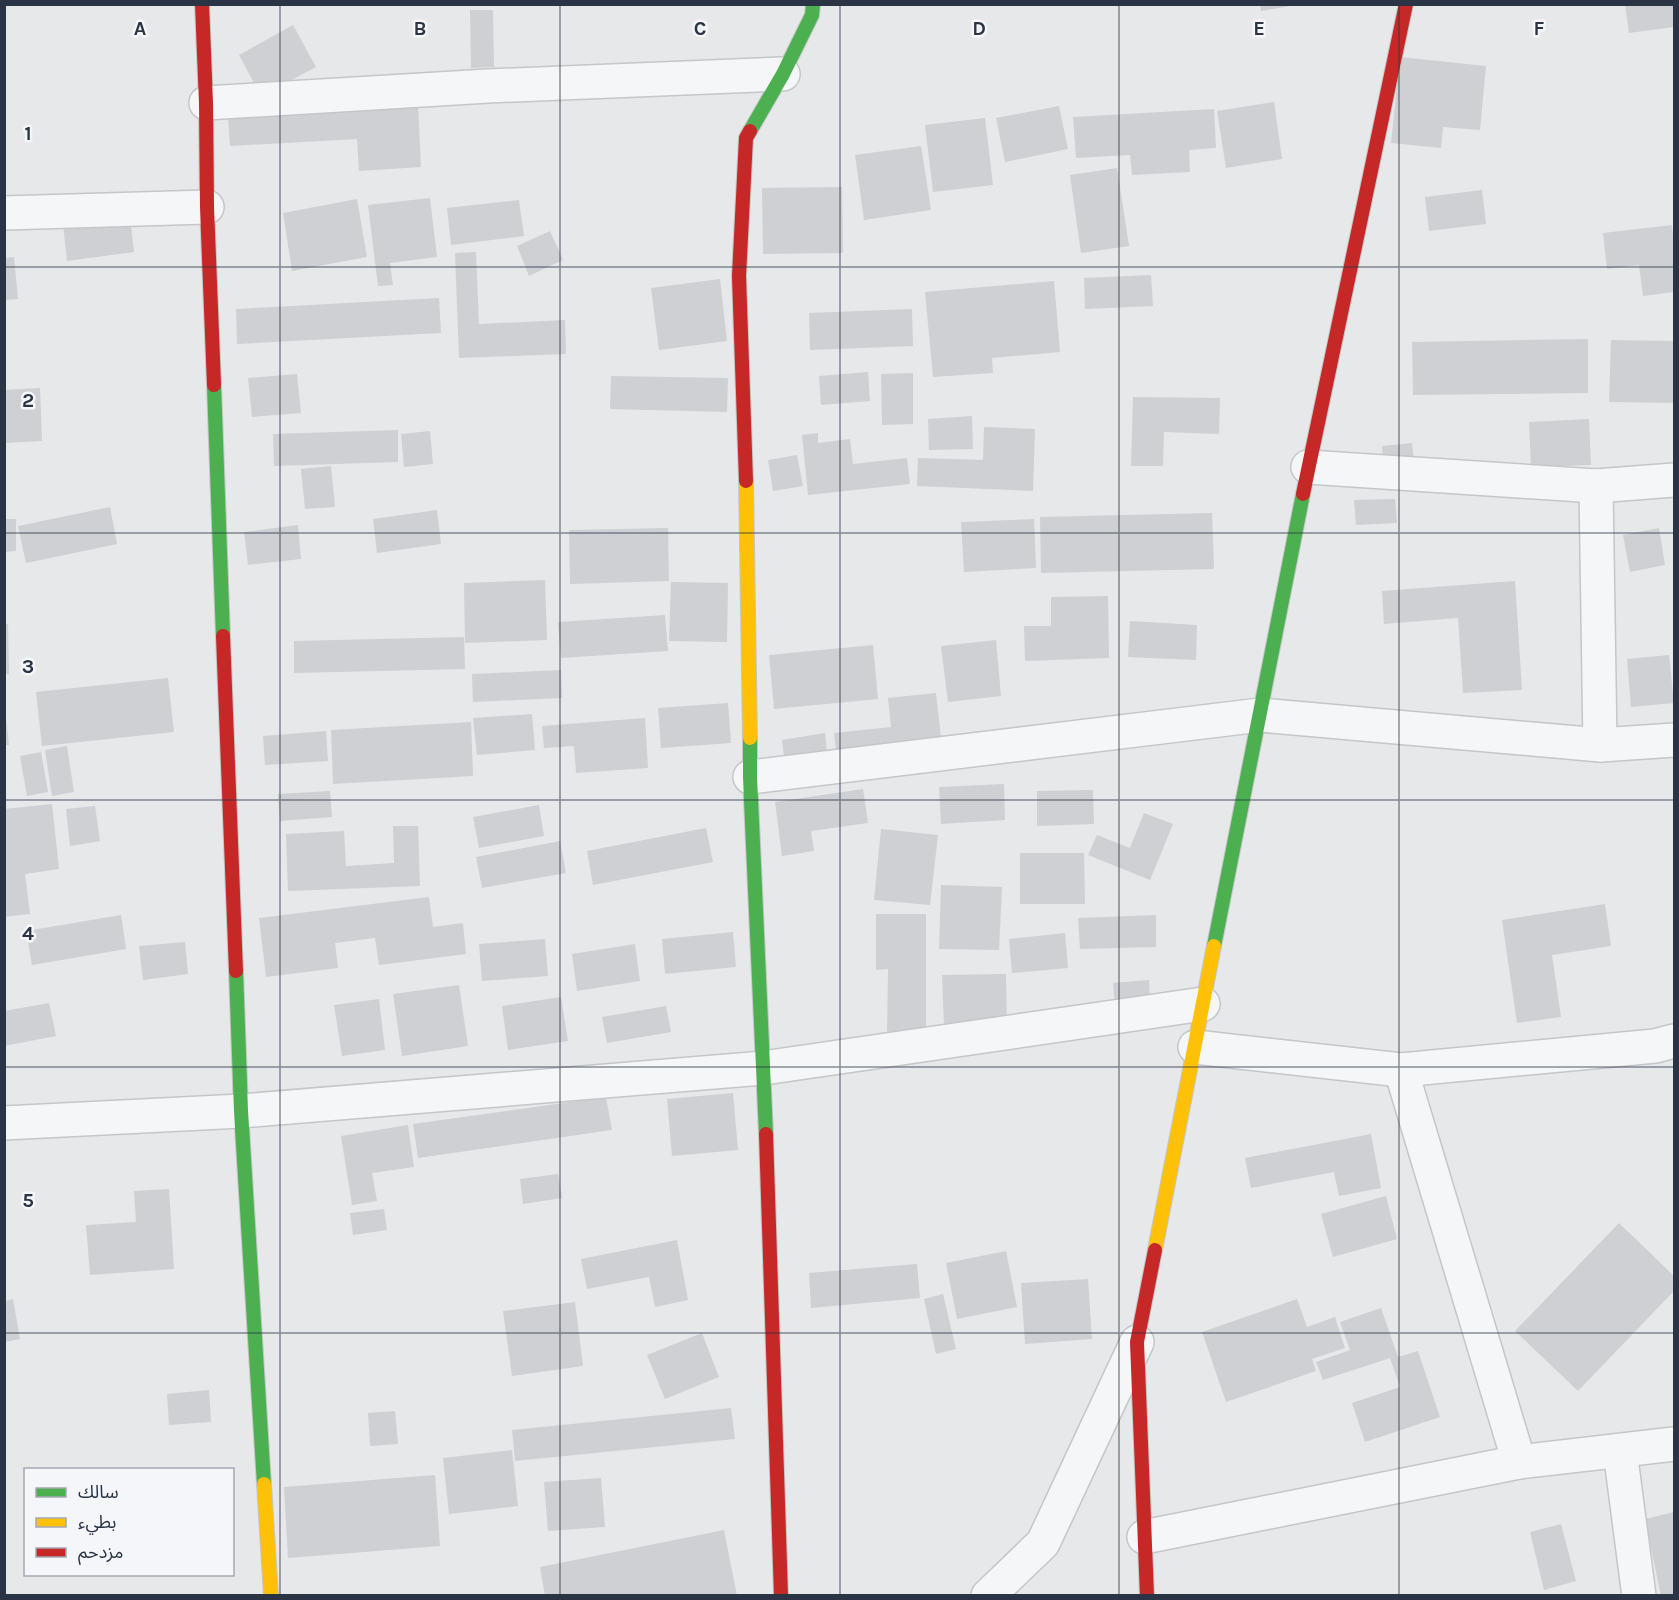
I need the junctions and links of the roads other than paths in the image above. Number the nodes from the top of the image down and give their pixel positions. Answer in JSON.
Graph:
{"nodes":[{"id":1,"x":202,"y":4,"type":"edge"},
{"id":2,"x":813,"y":4,"type":"edge"},
{"id":3,"x":1406,"y":4,"type":"edge"},
{"id":4,"x":783,"y":74,"type":"junction"},
{"id":5,"x":206,"y":103,"type":"junction"},
{"id":6,"x":207,"y":207,"type":"junction"},
{"id":7,"x":4,"y":213,"type":"edge"},
{"id":8,"x":1308,"y":467,"type":"junction"},
{"id":9,"x":1674,"y":480,"type":"edge"},
{"id":10,"x":1596,"y":486,"type":"junction"},
{"id":11,"x":1260,"y":715,"type":"junction"},
{"id":12,"x":1674,"y":740,"type":"edge"},
{"id":13,"x":1600,"y":745,"type":"junction"},
{"id":14,"x":750,"y":777,"type":"junction"},
{"id":15,"x":1203,"y":1004,"type":"junction"},
{"id":16,"x":1674,"y":1041,"type":"edge"},
{"id":17,"x":1195,"y":1047,"type":"junction"},
{"id":18,"x":764,"y":1068,"type":"junction"},
{"id":19,"x":1401,"y":1070,"type":"junction"},
{"id":20,"x":241,"y":1111,"type":"junction"},
{"id":21,"x":4,"y":1123,"type":"edge"},
{"id":22,"x":1137,"y":1342,"type":"junction"},
{"id":23,"x":1674,"y":1444,"type":"edge"},
{"id":24,"x":1620,"y":1450,"type":"junction"},
{"id":25,"x":1519,"y":1462,"type":"junction"},
{"id":26,"x":1144,"y":1537,"type":"junction"},
{"id":27,"x":272,"y":1596,"type":"edge"},
{"id":28,"x":781,"y":1596,"type":"edge"},
{"id":29,"x":988,"y":1596,"type":"edge"},
{"id":30,"x":1147,"y":1596,"type":"edge"},
{"id":31,"x":1639,"y":1596,"type":"edge"}],
"edges":[{"from":1,"to":5,"type":"street"},
{"from":2,"to":4,"type":"street"},
{"from":3,"to":8,"type":"street"},
{"from":4,"to":5,"type":"street"},
{"from":4,"to":14,"type":"street"},
{"from":5,"to":6,"type":"street"},
{"from":6,"to":7,"type":"street"},
{"from":6,"to":20,"type":"street"},
{"from":8,"to":10,"type":"street"},
{"from":8,"to":11,"type":"street"},
{"from":9,"to":10,"type":"street"},
{"from":10,"to":13,"type":"street"},
{"from":11,"to":13,"type":"street"},
{"from":11,"to":14,"type":"street"},
{"from":11,"to":15,"type":"street"},
{"from":12,"to":13,"type":"street"},
{"from":14,"to":18,"type":"street"},
{"from":15,"to":17,"type":"street"},
{"from":15,"to":18,"type":"street"},
{"from":16,"to":19,"type":"street"},
{"from":17,"to":19,"type":"street"},
{"from":17,"to":22,"type":"street"},
{"from":18,"to":20,"type":"street"},
{"from":18,"to":28,"type":"street"},
{"from":19,"to":25,"type":"street"},
{"from":20,"to":21,"type":"street"},
{"from":20,"to":27,"type":"street"},
{"from":22,"to":26,"type":"street"},
{"from":22,"to":29,"type":"street"},
{"from":23,"to":24,"type":"street"},
{"from":24,"to":25,"type":"street"},
{"from":24,"to":31,"type":"street"},
{"from":25,"to":26,"type":"street"},
{"from":26,"to":30,"type":"street"}]}
